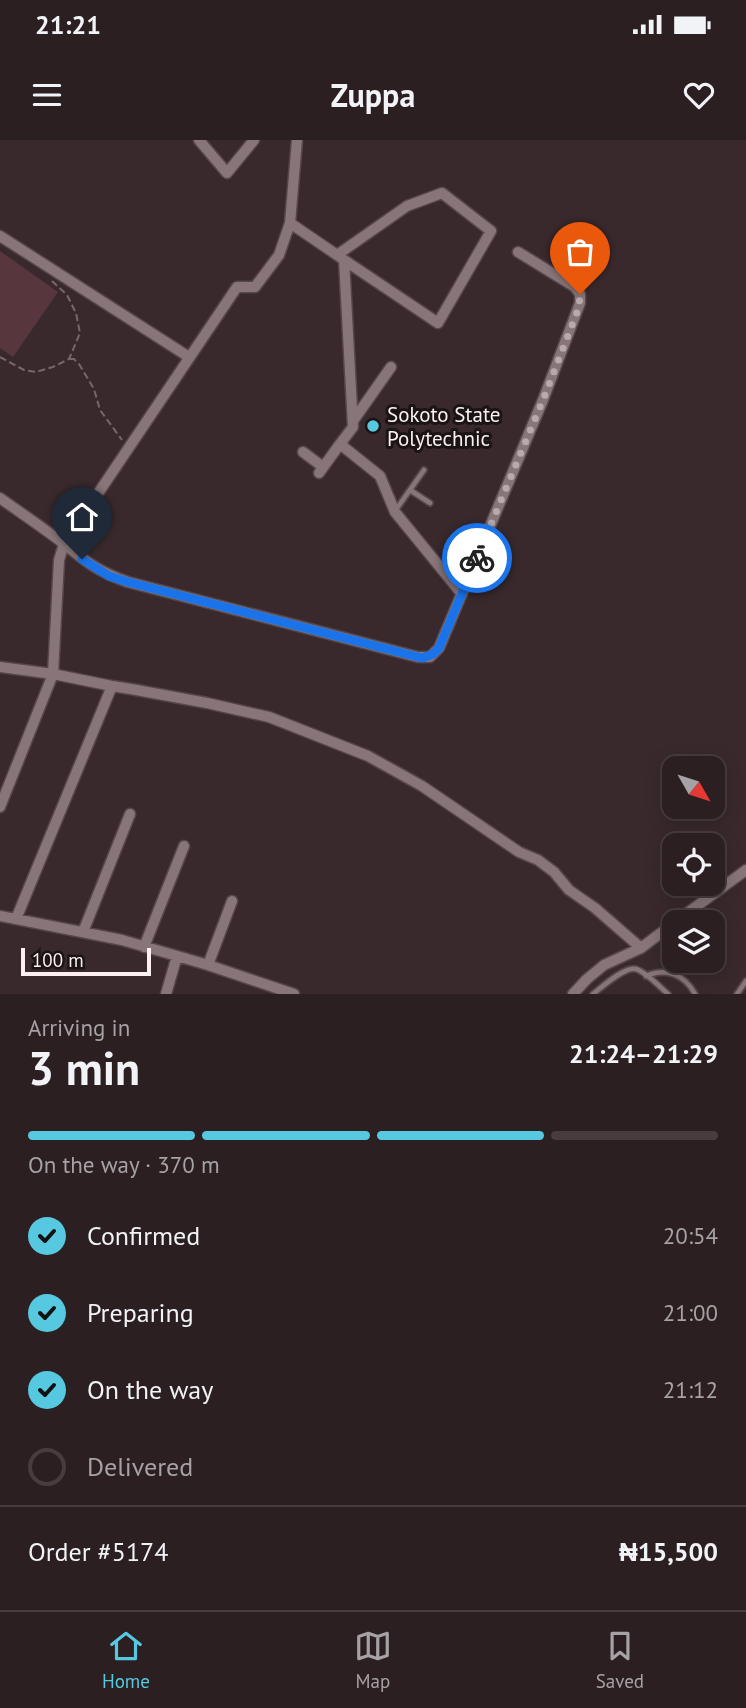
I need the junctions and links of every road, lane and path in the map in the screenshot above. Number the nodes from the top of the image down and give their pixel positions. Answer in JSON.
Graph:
{"nodes":[{"id":1,"x":199,"y":140,"type":"edge"},
{"id":2,"x":254,"y":140,"type":"edge"},
{"id":3,"x":297,"y":140,"type":"edge"},
{"id":4,"x":289,"y":223,"type":"junction"},
{"id":5,"x":0,"y":236,"type":"edge"},
{"id":6,"x":518,"y":252,"type":"dead end"},
{"id":7,"x":340,"y":257,"type":"junction"},
{"id":8,"x":52,"y":281,"type":"dead end"},
{"id":9,"x":0,"y":357,"type":"edge"},
{"id":10,"x":189,"y":357,"type":"junction"},
{"id":11,"x":69,"y":359,"type":"junction"},
{"id":12,"x":391,"y":367,"type":"dead end"},
{"id":13,"x":353,"y":422,"type":"junction"},
{"id":14,"x":340,"y":444,"type":"junction"},
{"id":15,"x":129,"y":447,"type":"junction"},
{"id":16,"x":303,"y":452,"type":"dead end"},
{"id":17,"x":424,"y":470,"type":"dead end"},
{"id":18,"x":410,"y":490,"type":"junction"},
{"id":19,"x":0,"y":498,"type":"edge"},
{"id":20,"x":430,"y":503,"type":"dead end"},
{"id":21,"x":394,"y":512,"type":"junction"},
{"id":22,"x":64,"y":544,"type":"junction"},
{"id":23,"x":462,"y":594,"type":"junction"},
{"id":24,"x":0,"y":667,"type":"edge"},
{"id":25,"x":53,"y":674,"type":"junction"},
{"id":26,"x":112,"y":686,"type":"junction"},
{"id":27,"x":0,"y":807,"type":"edge"},
{"id":28,"x":130,"y":814,"type":"dead end"},
{"id":29,"x":184,"y":846,"type":"dead end"},
{"id":30,"x":746,"y":870,"type":"edge"},
{"id":31,"x":232,"y":901,"type":"dead end"},
{"id":32,"x":692,"y":910,"type":"edge"},
{"id":33,"x":0,"y":916,"type":"edge"},
{"id":34,"x":16,"y":919,"type":"junction"},
{"id":35,"x":83,"y":932,"type":"junction"},
{"id":36,"x":662,"y":933,"type":"edge"},
{"id":37,"x":144,"y":947,"type":"junction"},
{"id":38,"x":641,"y":948,"type":"junction"},
{"id":39,"x":177,"y":956,"type":"junction"},
{"id":40,"x":208,"y":965,"type":"junction"},
{"id":41,"x":646,"y":976,"type":"junction"},
{"id":42,"x":746,"y":981,"type":"edge"},
{"id":43,"x":166,"y":994,"type":"edge"},
{"id":44,"x":294,"y":994,"type":"edge"},
{"id":45,"x":573,"y":994,"type":"edge"},
{"id":46,"x":593,"y":994,"type":"edge"},
{"id":47,"x":668,"y":994,"type":"edge"},
{"id":48,"x":695,"y":994,"type":"edge"},
{"id":49,"x":737,"y":994,"type":"edge"}],
"edges":[{"from":1,"to":2,"type":"street"},
{"from":3,"to":4,"type":"street"},
{"from":4,"to":7,"type":"street"},
{"from":4,"to":10,"type":"street"},
{"from":5,"to":10,"type":"street"},
{"from":6,"to":23,"type":"street"},
{"from":7,"to":7,"type":"street"},
{"from":7,"to":13,"type":"street"},
{"from":8,"to":11,"type":"path"},
{"from":9,"to":11,"type":"path"},
{"from":10,"to":15,"type":"street"},
{"from":11,"to":15,"type":"path"},
{"from":12,"to":13,"type":"street"},
{"from":13,"to":14,"type":"street"},
{"from":14,"to":16,"type":"street"},
{"from":14,"to":21,"type":"street"},
{"from":15,"to":22,"type":"street"},
{"from":17,"to":18,"type":"lane"},
{"from":18,"to":20,"type":"lane"},
{"from":18,"to":21,"type":"lane"},
{"from":19,"to":22,"type":"street"},
{"from":21,"to":23,"type":"street"},
{"from":22,"to":23,"type":"street"},
{"from":22,"to":25,"type":"street"},
{"from":24,"to":25,"type":"street"},
{"from":25,"to":26,"type":"street"},
{"from":25,"to":27,"type":"street"},
{"from":26,"to":34,"type":"street"},
{"from":26,"to":38,"type":"street"},
{"from":28,"to":35,"type":"street"},
{"from":29,"to":37,"type":"street"},
{"from":30,"to":32,"type":"street"},
{"from":31,"to":40,"type":"street"},
{"from":33,"to":34,"type":"street"},
{"from":34,"to":35,"type":"street"},
{"from":35,"to":37,"type":"street"},
{"from":36,"to":38,"type":"street"},
{"from":37,"to":39,"type":"street"},
{"from":38,"to":45,"type":"street"},
{"from":39,"to":40,"type":"street"},
{"from":39,"to":43,"type":"street"},
{"from":40,"to":44,"type":"street"},
{"from":41,"to":46,"type":"lane"},
{"from":41,"to":47,"type":"lane"},
{"from":41,"to":48,"type":"lane"},
{"from":42,"to":49,"type":"lane"}]}
